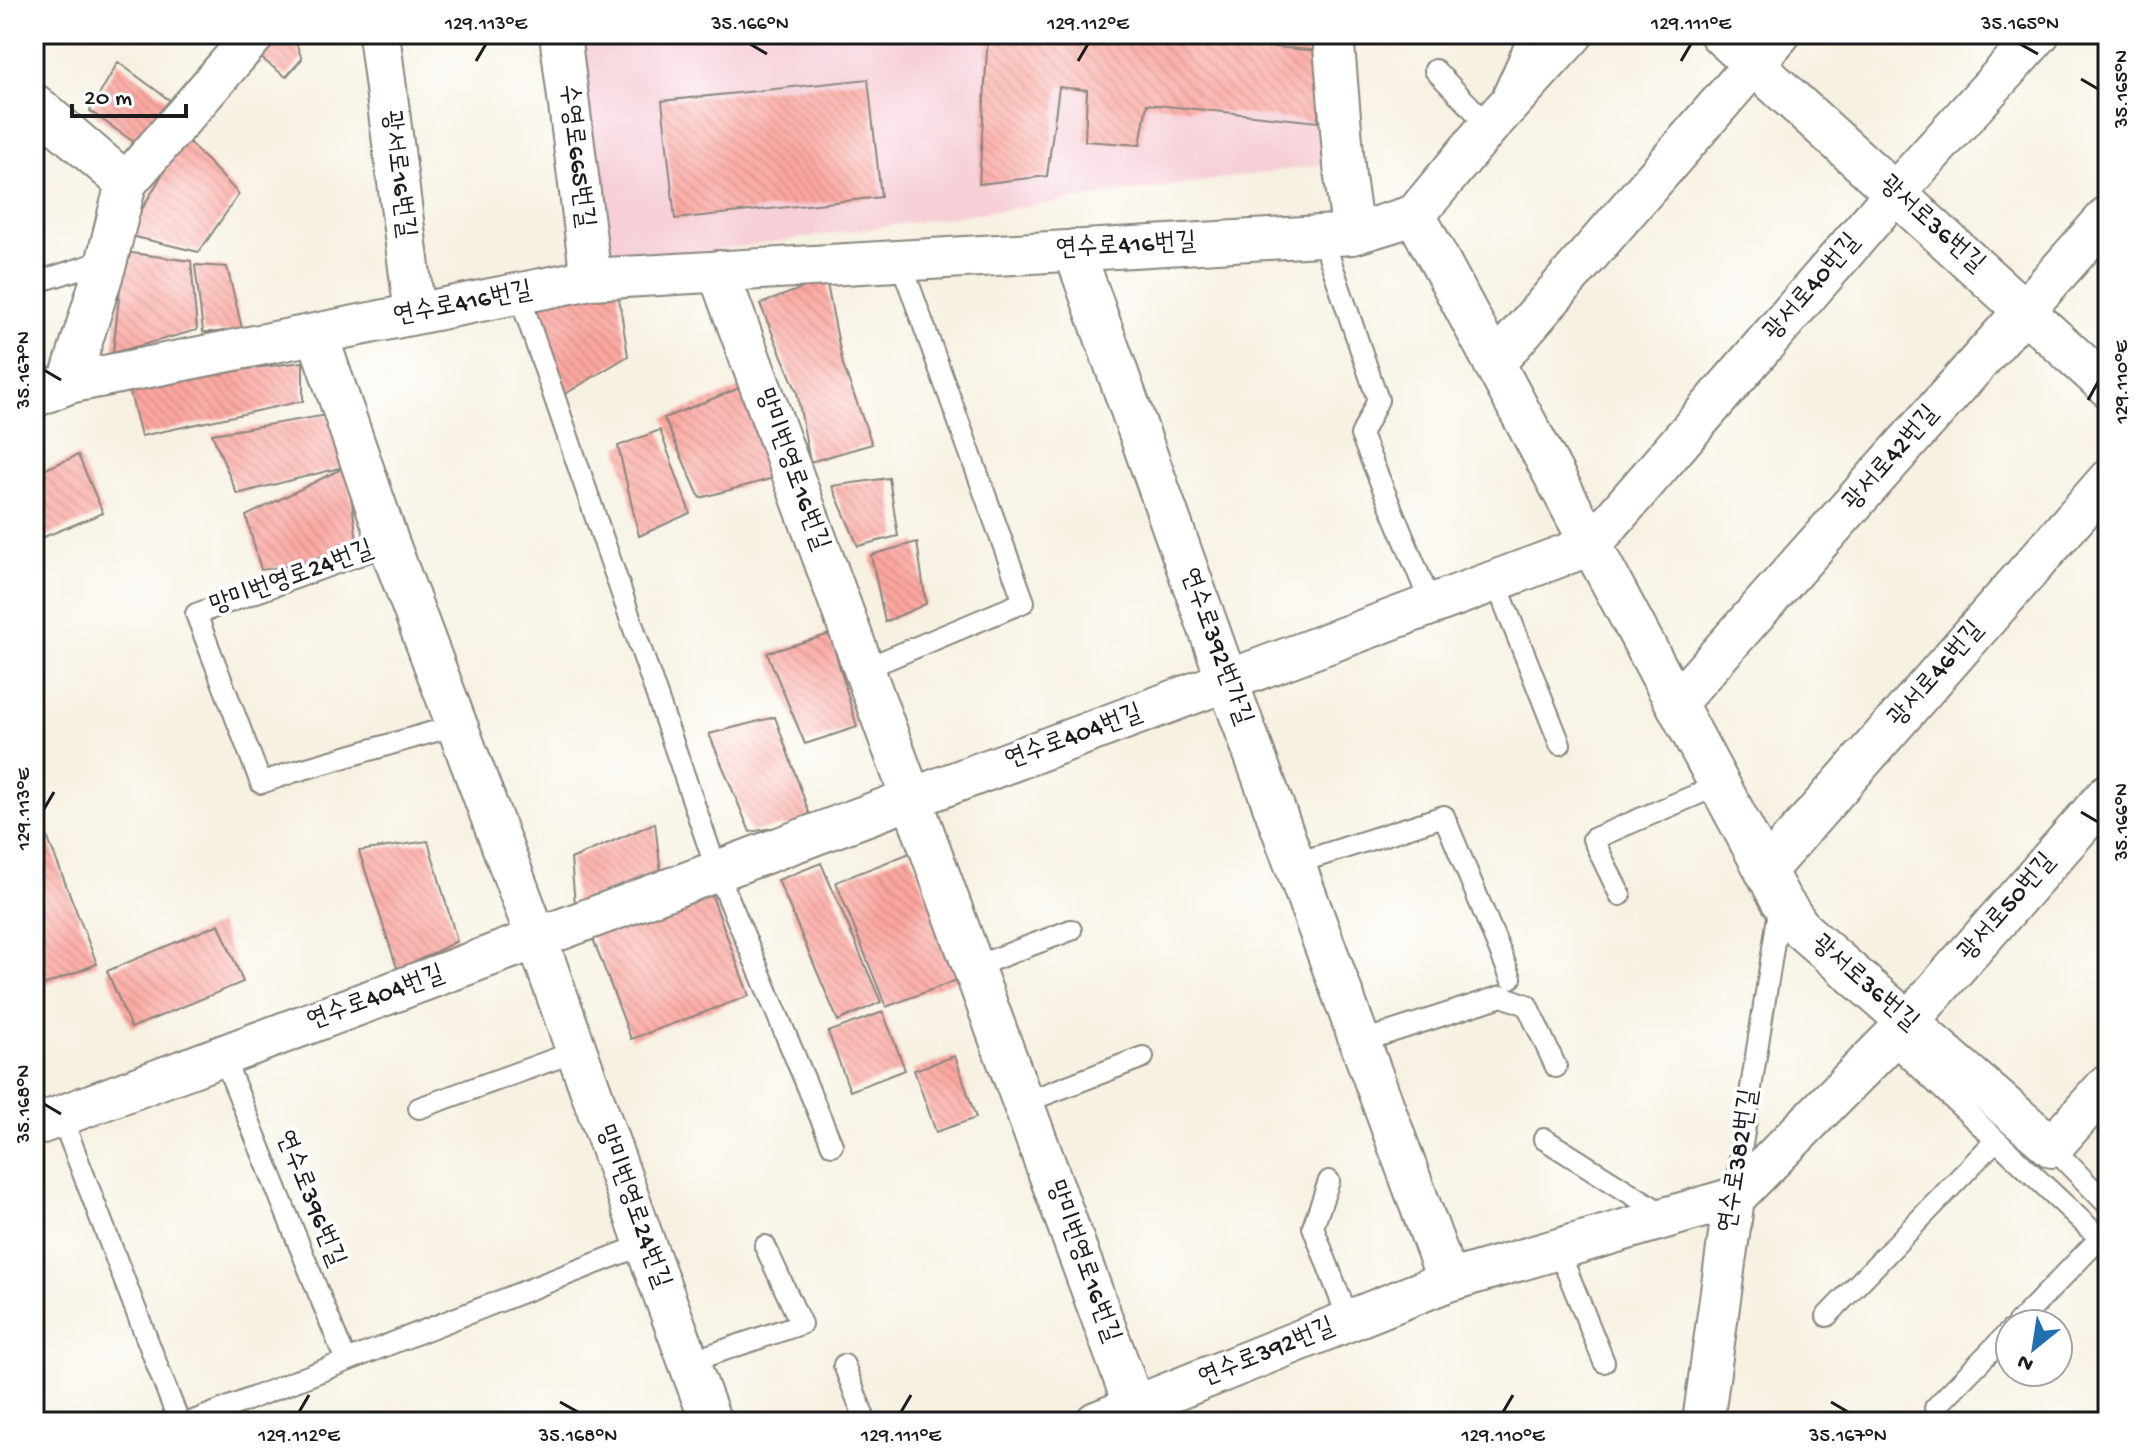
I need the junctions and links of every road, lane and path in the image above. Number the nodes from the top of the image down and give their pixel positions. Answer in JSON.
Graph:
{"nodes":[{"id":1,"x":255,"y":34,"type":"edge"},
{"id":2,"x":379,"y":34,"type":"edge"},
{"id":3,"x":560,"y":34,"type":"edge"},
{"id":4,"x":1333,"y":34,"type":"edge"},
{"id":5,"x":1530,"y":34,"type":"edge"},
{"id":6,"x":1573,"y":34,"type":"edge"},
{"id":7,"x":1720,"y":34,"type":"edge"},
{"id":8,"x":1780,"y":34,"type":"edge"},
{"id":9,"x":2039,"y":34,"type":"edge"},
{"id":10,"x":1753,"y":64,"type":"junction"},
{"id":11,"x":1435,"y":70,"type":"dead end"},
{"id":12,"x":34,"y":104,"type":"edge"},
{"id":13,"x":1489,"y":126,"type":"junction"},
{"id":14,"x":126,"y":183,"type":"junction"},
{"id":15,"x":1895,"y":193,"type":"junction"},
{"id":16,"x":1415,"y":215,"type":"junction"},
{"id":17,"x":2108,"y":216,"type":"edge"},
{"id":18,"x":1337,"y":235,"type":"junction"},
{"id":19,"x":1074,"y":250,"type":"junction"},
{"id":20,"x":107,"y":260,"type":"junction"},
{"id":21,"x":900,"y":260,"type":"junction"},
{"id":22,"x":718,"y":271,"type":"junction"},
{"id":23,"x":591,"y":279,"type":"junction"},
{"id":24,"x":34,"y":283,"type":"edge"},
{"id":25,"x":519,"y":294,"type":"junction"},
{"id":26,"x":2023,"y":310,"type":"junction"},
{"id":27,"x":415,"y":314,"type":"junction"},
{"id":28,"x":317,"y":334,"type":"junction"},
{"id":29,"x":1494,"y":364,"type":"junction"},
{"id":30,"x":2108,"y":387,"type":"edge"},
{"id":31,"x":52,"y":390,"type":"edge"},
{"id":32,"x":2108,"y":480,"type":"edge"},
{"id":33,"x":389,"y":544,"type":"junction"},
{"id":34,"x":1591,"y":545,"type":"junction"},
{"id":35,"x":1495,"y":580,"type":"junction"},
{"id":36,"x":1431,"y":604,"type":"junction"},
{"id":37,"x":864,"y":669,"type":"junction"},
{"id":38,"x":1227,"y":680,"type":"junction"},
{"id":39,"x":1676,"y":703,"type":"junction"},
{"id":40,"x":457,"y":725,"type":"junction"},
{"id":41,"x":1560,"y":744,"type":"dead end"},
{"id":42,"x":1719,"y":785,"type":"junction"},
{"id":43,"x":2108,"y":794,"type":"edge"},
{"id":44,"x":911,"y":798,"type":"junction"},
{"id":45,"x":1294,"y":864,"type":"junction"},
{"id":46,"x":717,"y":871,"type":"junction"},
{"id":47,"x":1773,"y":886,"type":"junction"},
{"id":48,"x":1620,"y":895,"type":"dead end"},
{"id":49,"x":1071,"y":930,"type":"dead end"},
{"id":50,"x":537,"y":939,"type":"junction"},
{"id":51,"x":974,"y":967,"type":"junction"},
{"id":52,"x":1511,"y":978,"type":"dead end"},
{"id":53,"x":1899,"y":1031,"type":"junction"},
{"id":54,"x":1360,"y":1042,"type":"junction"},
{"id":55,"x":577,"y":1051,"type":"junction"},
{"id":56,"x":223,"y":1056,"type":"junction"},
{"id":57,"x":1143,"y":1057,"type":"dead end"},
{"id":58,"x":1556,"y":1067,"type":"dead end"},
{"id":59,"x":2108,"y":1084,"type":"edge"},
{"id":60,"x":1023,"y":1103,"type":"junction"},
{"id":61,"x":419,"y":1108,"type":"dead end"},
{"id":62,"x":48,"y":1121,"type":"edge"},
{"id":63,"x":1544,"y":1139,"type":"dead end"},
{"id":64,"x":1996,"y":1140,"type":"junction"},
{"id":65,"x":832,"y":1145,"type":"dead end"},
{"id":66,"x":2052,"y":1147,"type":"junction"},
{"id":67,"x":1329,"y":1181,"type":"dead end"},
{"id":68,"x":1734,"y":1198,"type":"junction"},
{"id":69,"x":2108,"y":1205,"type":"edge"},
{"id":70,"x":1668,"y":1217,"type":"junction"},
{"id":71,"x":645,"y":1244,"type":"junction"},
{"id":72,"x":765,"y":1246,"type":"dead end"},
{"id":73,"x":1558,"y":1249,"type":"junction"},
{"id":74,"x":1448,"y":1281,"type":"junction"},
{"id":75,"x":2032,"y":1308,"type":"edge"},
{"id":76,"x":1827,"y":1316,"type":"dead end"},
{"id":77,"x":1349,"y":1321,"type":"junction"},
{"id":78,"x":1994,"y":1347,"type":"edge"},
{"id":79,"x":346,"y":1361,"type":"junction"},
{"id":80,"x":689,"y":1362,"type":"junction"},
{"id":81,"x":1604,"y":1362,"type":"dead end"},
{"id":82,"x":844,"y":1365,"type":"dead end"},
{"id":83,"x":1935,"y":1408,"type":"dead end"},
{"id":84,"x":1137,"y":1415,"type":"edge"},
{"id":85,"x":179,"y":1422,"type":"edge"},
{"id":86,"x":191,"y":1422,"type":"edge"},
{"id":87,"x":711,"y":1422,"type":"edge"},
{"id":88,"x":866,"y":1422,"type":"edge"},
{"id":89,"x":1096,"y":1422,"type":"edge"},
{"id":90,"x":1703,"y":1422,"type":"edge"}],
"edges":[{"from":1,"to":14,"type":"street"},
{"from":2,"to":27,"type":"street","name":"광서로16번길"},
{"from":3,"to":23,"type":"street","name":"수영로665번길"},
{"from":4,"to":18,"type":"street"},
{"from":5,"to":13,"type":"lane"},
{"from":6,"to":13,"type":"street"},
{"from":7,"to":10,"type":"street","name":"광서로36번길"},
{"from":8,"to":10,"type":"street"},
{"from":9,"to":15,"type":"street","name":"광서로40번길"},
{"from":10,"to":15,"type":"street","name":"광서로36번길"},
{"from":10,"to":29,"type":"street"},
{"from":11,"to":13,"type":"lane"},
{"from":12,"to":14,"type":"street"},
{"from":13,"to":16,"type":"street"},
{"from":14,"to":20,"type":"street"},
{"from":15,"to":26,"type":"street","name":"광서로36번길"},
{"from":15,"to":34,"type":"street","name":"광서로40번길"},
{"from":16,"to":18,"type":"street","name":"연수로416번길"},
{"from":16,"to":29,"type":"street","name":"광서로36번길"},
{"from":17,"to":26,"type":"street","name":"광서로42번길"},
{"from":18,"to":19,"type":"street","name":"연수로416번길"},
{"from":18,"to":36,"type":"lane"},
{"from":19,"to":21,"type":"street","name":"연수로416번길"},
{"from":19,"to":38,"type":"street","name":"연수로392번가길"},
{"from":20,"to":24,"type":"lane"},
{"from":20,"to":31,"type":"street"},
{"from":21,"to":22,"type":"street","name":"연수로416번길"},
{"from":21,"to":37,"type":"lane"},
{"from":22,"to":23,"type":"street","name":"연수로416번길"},
{"from":22,"to":37,"type":"street","name":"망미번영로16번길"},
{"from":23,"to":25,"type":"street","name":"연수로416번길"},
{"from":25,"to":27,"type":"street","name":"연수로416번길"},
{"from":25,"to":46,"type":"lane"},
{"from":26,"to":30,"type":"street","name":"광서로36번길"},
{"from":26,"to":39,"type":"street","name":"광서로42번길"},
{"from":27,"to":28,"type":"street","name":"연수로416번길"},
{"from":28,"to":31,"type":"street","name":"연수로416번길"},
{"from":28,"to":33,"type":"street","name":"망미번영로24번길"},
{"from":29,"to":34,"type":"street","name":"광서로36번길"},
{"from":32,"to":47,"type":"street","name":"광서로46번길"},
{"from":33,"to":40,"type":"street","name":"망미번영로24번길"},
{"from":33,"to":40,"type":"lane","name":"망미번영로24번길"},
{"from":34,"to":35,"type":"street","name":"연수로404번길"},
{"from":34,"to":39,"type":"street","name":"광서로36번길"},
{"from":35,"to":36,"type":"street","name":"연수로404번길"},
{"from":35,"to":41,"type":"lane"},
{"from":36,"to":38,"type":"street","name":"연수로404번길"},
{"from":37,"to":44,"type":"street","name":"망미번영로16번길"},
{"from":38,"to":44,"type":"street","name":"연수로404번길"},
{"from":38,"to":45,"type":"street","name":"연수로392번가길"},
{"from":39,"to":42,"type":"street","name":"광서로36번길"},
{"from":40,"to":50,"type":"street","name":"망미번영로24번길"},
{"from":42,"to":47,"type":"street","name":"광서로36번길"},
{"from":42,"to":48,"type":"lane"},
{"from":43,"to":53,"type":"street","name":"광서로50번길"},
{"from":44,"to":46,"type":"street","name":"연수로404번길"},
{"from":44,"to":51,"type":"street","name":"망미번영로16번길"},
{"from":45,"to":52,"type":"lane"},
{"from":45,"to":54,"type":"street","name":"연수로392번가길"},
{"from":46,"to":50,"type":"street","name":"연수로404번길"},
{"from":46,"to":65,"type":"lane"},
{"from":47,"to":53,"type":"street","name":"광서로36번길"},
{"from":47,"to":68,"type":"lane","name":"연수로382번길"},
{"from":49,"to":51,"type":"lane"},
{"from":50,"to":55,"type":"street","name":"망미번영로24번길"},
{"from":50,"to":56,"type":"street","name":"연수로404번길"},
{"from":51,"to":60,"type":"street","name":"망미번영로16번길"},
{"from":53,"to":64,"type":"lane"},
{"from":53,"to":66,"type":"street","name":"광서로36번길"},
{"from":53,"to":68,"type":"street","name":"광서로50번길"},
{"from":54,"to":58,"type":"lane"},
{"from":54,"to":74,"type":"street","name":"연수로392번가길"},
{"from":55,"to":61,"type":"lane"},
{"from":55,"to":71,"type":"street","name":"망미번영로24번길"},
{"from":56,"to":62,"type":"street","name":"연수로404번길"},
{"from":56,"to":79,"type":"lane","name":"연수로396번길"},
{"from":57,"to":60,"type":"lane"},
{"from":59,"to":66,"type":"street"},
{"from":60,"to":84,"type":"street","name":"망미번영로16번길"},
{"from":62,"to":85,"type":"lane"},
{"from":63,"to":70,"type":"lane"},
{"from":64,"to":75,"type":"lane"},
{"from":64,"to":76,"type":"lane"},
{"from":66,"to":69,"type":"lane"},
{"from":67,"to":77,"type":"lane","name":"연수로392번길"},
{"from":68,"to":70,"type":"street","name":"연수로392번길"},
{"from":68,"to":90,"type":"street","name":"연수로382번길"},
{"from":70,"to":73,"type":"street","name":"연수로392번길"},
{"from":71,"to":79,"type":"lane"},
{"from":71,"to":80,"type":"street","name":"망미번영로24번길"},
{"from":72,"to":80,"type":"lane"},
{"from":73,"to":74,"type":"street","name":"연수로392번길"},
{"from":73,"to":81,"type":"lane"},
{"from":74,"to":77,"type":"street","name":"연수로392번길"},
{"from":77,"to":84,"type":"street","name":"연수로392번길"},
{"from":78,"to":83,"type":"lane"},
{"from":79,"to":86,"type":"lane"},
{"from":80,"to":87,"type":"street","name":"망미번영로24번길"},
{"from":82,"to":88,"type":"lane"},
{"from":84,"to":89,"type":"street","name":"연수로392번길"}]}
